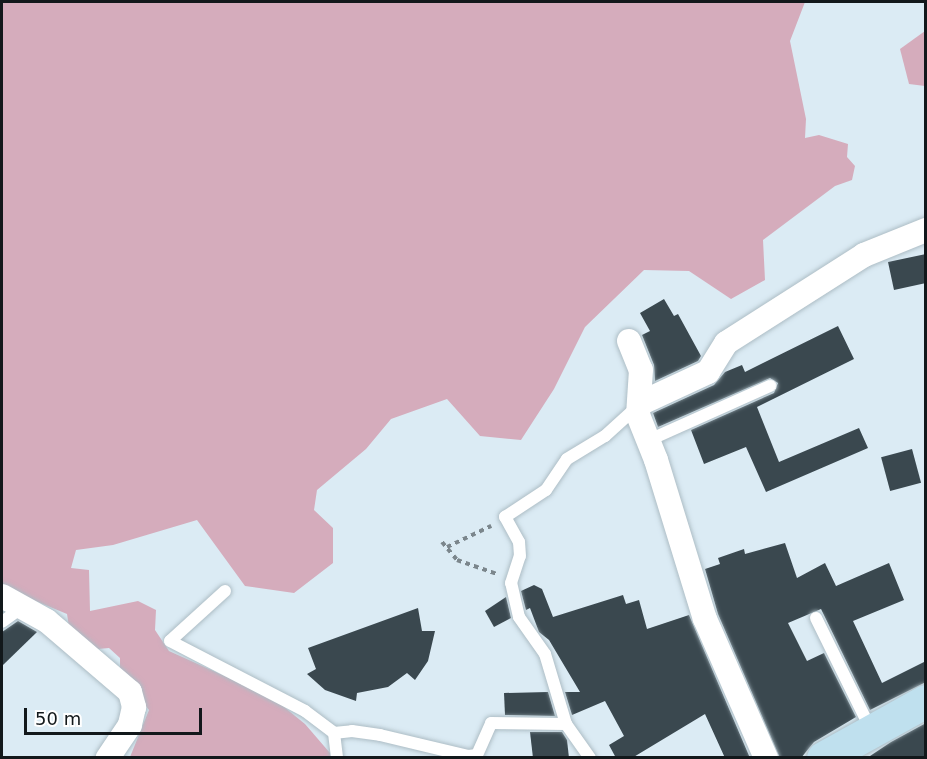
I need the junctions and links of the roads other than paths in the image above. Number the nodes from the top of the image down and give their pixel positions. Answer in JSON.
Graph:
{"nodes":[{"id":1,"x":926,"y":230,"type":"edge"},
{"id":2,"x":629,"y":341,"type":"dead end"},
{"id":3,"x":770,"y":386,"type":"dead end"},
{"id":4,"x":639,"y":404,"type":"junction"},
{"id":5,"x":648,"y":440,"type":"junction"},
{"id":6,"x":225,"y":591,"type":"dead end"},
{"id":7,"x":12,"y":602,"type":"edge"},
{"id":8,"x":816,"y":618,"type":"dead end"},
{"id":9,"x":2,"y":622,"type":"edge"},
{"id":10,"x":926,"y":700,"type":"edge"},
{"id":11,"x":566,"y":724,"type":"junction"},
{"id":12,"x":871,"y":731,"type":"junction"},
{"id":13,"x":334,"y":733,"type":"junction"},
{"id":14,"x":108,"y":758,"type":"edge"},
{"id":15,"x":337,"y":758,"type":"edge"},
{"id":16,"x":590,"y":758,"type":"edge"},
{"id":17,"x":766,"y":758,"type":"edge"},
{"id":18,"x":823,"y":758,"type":"edge"}],
"edges":[{"from":1,"to":4,"type":"street"},
{"from":2,"to":4,"type":"street"},
{"from":3,"to":5,"type":"lane"},
{"from":4,"to":5,"type":"street"},
{"from":4,"to":11,"type":"lane"},
{"from":5,"to":17,"type":"street"},
{"from":6,"to":13,"type":"lane"},
{"from":7,"to":9,"type":"lane"},
{"from":7,"to":14,"type":"street"},
{"from":8,"to":12,"type":"lane"},
{"from":10,"to":12,"type":"main road"},
{"from":11,"to":13,"type":"lane"},
{"from":11,"to":16,"type":"lane"},
{"from":12,"to":18,"type":"main road"},
{"from":13,"to":15,"type":"lane"}]}
